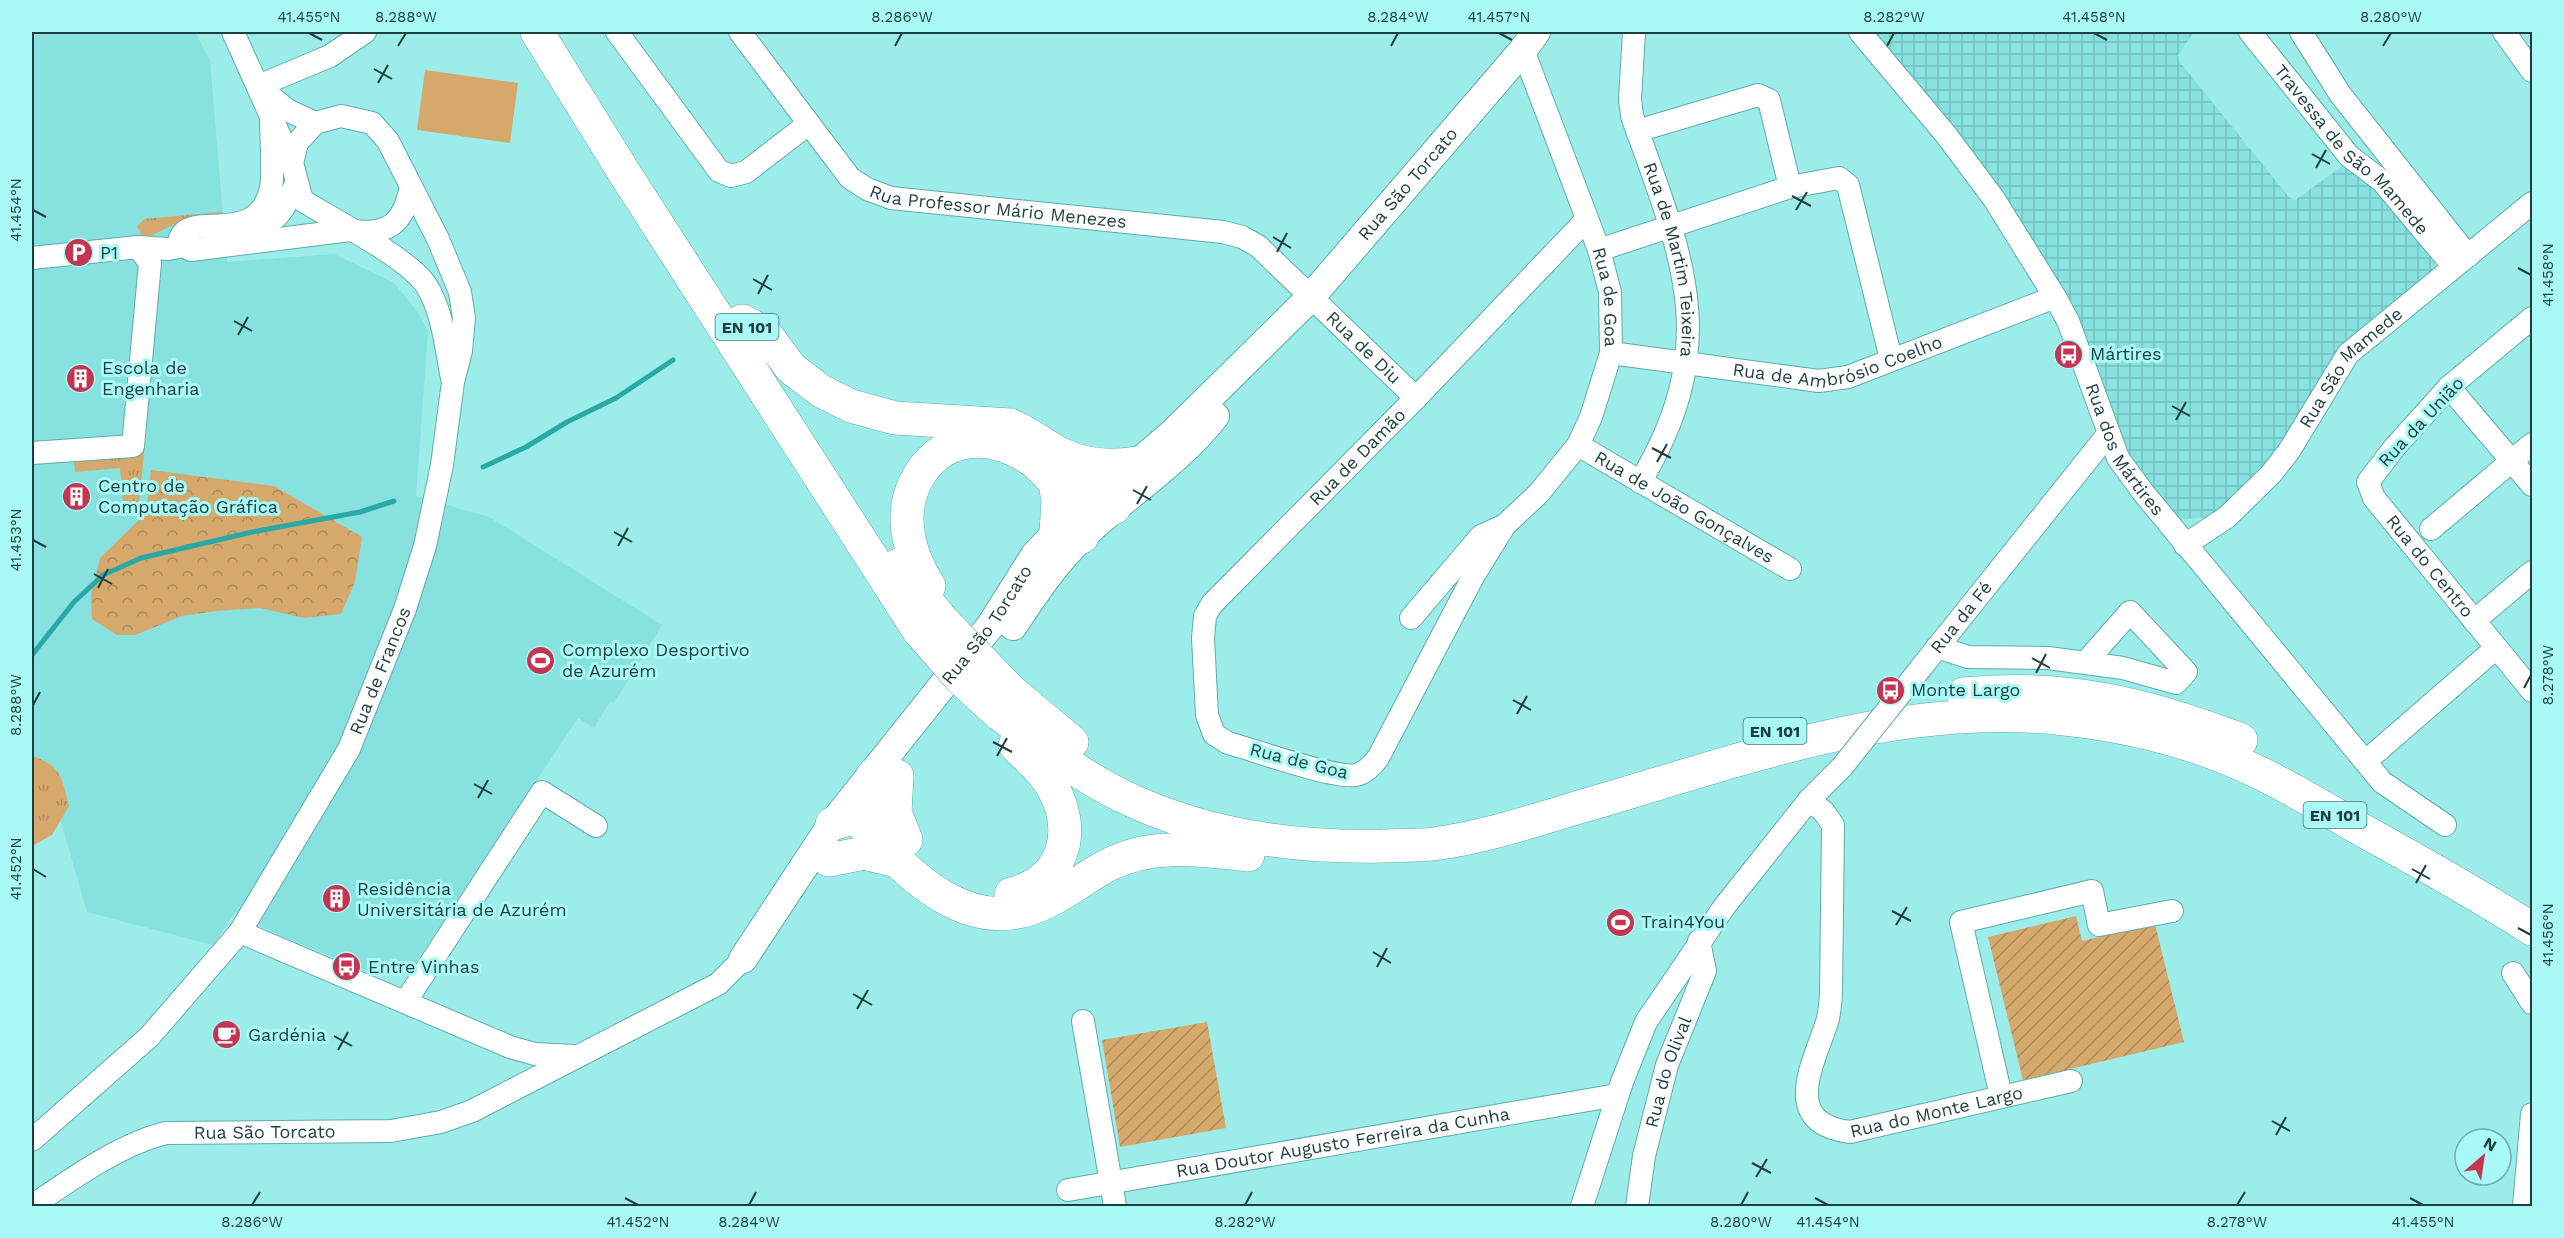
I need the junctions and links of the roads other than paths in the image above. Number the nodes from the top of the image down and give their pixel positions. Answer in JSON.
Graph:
{"nodes":[{"id":1,"x":233,"y":32,"type":"edge"},
{"id":2,"x":365,"y":32,"type":"edge"},
{"id":3,"x":617,"y":32,"type":"edge"},
{"id":4,"x":740,"y":32,"type":"edge"},
{"id":5,"x":1634,"y":32,"type":"edge"},
{"id":6,"x":1860,"y":32,"type":"edge"},
{"id":7,"x":2250,"y":32,"type":"edge"},
{"id":8,"x":2301,"y":32,"type":"edge"},
{"id":9,"x":2504,"y":32,"type":"edge"},
{"id":10,"x":544,"y":33,"type":"edge"},
{"id":11,"x":1530,"y":41,"type":"edge"},
{"id":12,"x":2532,"y":71,"type":"edge"},
{"id":13,"x":258,"y":86,"type":"junction"},
{"id":14,"x":271,"y":119,"type":"junction"},
{"id":15,"x":315,"y":123,"type":"junction"},
{"id":16,"x":807,"y":125,"type":"junction"},
{"id":17,"x":1638,"y":131,"type":"junction"},
{"id":18,"x":294,"y":174,"type":"junction"},
{"id":19,"x":411,"y":186,"type":"junction"},
{"id":20,"x":1790,"y":187,"type":"junction"},
{"id":21,"x":2532,"y":206,"type":"edge"},
{"id":22,"x":1586,"y":220,"type":"junction"},
{"id":23,"x":239,"y":225,"type":"junction"},
{"id":24,"x":1671,"y":227,"type":"junction"},
{"id":25,"x":350,"y":230,"type":"junction"},
{"id":26,"x":183,"y":239,"type":"junction"},
{"id":27,"x":138,"y":247,"type":"junction"},
{"id":28,"x":1599,"y":250,"type":"junction"},
{"id":29,"x":32,"y":258,"type":"edge"},
{"id":30,"x":2461,"y":262,"type":"junction"},
{"id":31,"x":2055,"y":297,"type":"junction"},
{"id":32,"x":1310,"y":298,"type":"junction"},
{"id":33,"x":2532,"y":318,"type":"edge"},
{"id":34,"x":742,"y":321,"type":"junction"},
{"id":35,"x":1276,"y":333,"type":"junction"},
{"id":36,"x":1611,"y":353,"type":"junction"},
{"id":37,"x":1891,"y":359,"type":"junction"},
{"id":38,"x":1687,"y":363,"type":"junction"},
{"id":39,"x":453,"y":382,"type":"junction"},
{"id":40,"x":2449,"y":387,"type":"junction"},
{"id":41,"x":1416,"y":398,"type":"junction"},
{"id":42,"x":2109,"y":433,"type":"junction"},
{"id":43,"x":2532,"y":444,"type":"edge"},
{"id":44,"x":1578,"y":445,"type":"junction"},
{"id":45,"x":32,"y":453,"type":"edge"},
{"id":46,"x":2512,"y":461,"type":"junction"},
{"id":47,"x":1137,"y":463,"type":"junction"},
{"id":48,"x":1058,"y":469,"type":"junction"},
{"id":49,"x":1640,"y":482,"type":"junction"},
{"id":50,"x":2368,"y":482,"type":"joint"},
{"id":51,"x":2532,"y":485,"type":"edge"},
{"id":52,"x":1102,"y":506,"type":"junction"},
{"id":53,"x":1505,"y":525,"type":"junction"},
{"id":54,"x":2431,"y":529,"type":"dead end"},
{"id":55,"x":1069,"y":535,"type":"junction"},
{"id":56,"x":2185,"y":544,"type":"junction"},
{"id":57,"x":1790,"y":569,"type":"dead end"},
{"id":58,"x":2532,"y":572,"type":"edge"},
{"id":59,"x":1411,"y":618,"type":"dead end"},
{"id":60,"x":2474,"y":621,"type":"junction"},
{"id":61,"x":930,"y":626,"type":"junction"},
{"id":62,"x":1937,"y":647,"type":"junction"},
{"id":63,"x":2496,"y":648,"type":"junction"},
{"id":64,"x":2085,"y":663,"type":"dead end"},
{"id":65,"x":2532,"y":691,"type":"edge"},
{"id":66,"x":1005,"y":702,"type":"junction"},
{"id":67,"x":1209,"y":724,"type":"joint"},
{"id":68,"x":2366,"y":762,"type":"junction"},
{"id":69,"x":885,"y":775,"type":"junction"},
{"id":70,"x":1809,"y":800,"type":"junction"},
{"id":71,"x":863,"y":817,"type":"junction"},
{"id":72,"x":832,"y":824,"type":"junction"},
{"id":73,"x":2445,"y":825,"type":"dead end"},
{"id":74,"x":596,"y":826,"type":"dead end"},
{"id":75,"x":1496,"y":831,"type":"junction"},
{"id":76,"x":902,"y":850,"type":"junction"},
{"id":77,"x":829,"y":860,"type":"junction"},
{"id":78,"x":2532,"y":910,"type":"edge"},
{"id":79,"x":2172,"y":911,"type":"dead end"},
{"id":80,"x":2532,"y":929,"type":"edge"},
{"id":81,"x":240,"y":932,"type":"junction"},
{"id":82,"x":1699,"y":941,"type":"junction"},
{"id":83,"x":743,"y":959,"type":"junction"},
{"id":84,"x":2513,"y":973,"type":"dead end"},
{"id":85,"x":406,"y":1001,"type":"junction"},
{"id":86,"x":2532,"y":1003,"type":"edge"},
{"id":87,"x":1083,"y":1021,"type":"dead end"},
{"id":88,"x":510,"y":1047,"type":"junction"},
{"id":89,"x":577,"y":1056,"type":"junction"},
{"id":90,"x":2071,"y":1081,"type":"dead end"},
{"id":91,"x":508,"y":1091,"type":"junction"},
{"id":92,"x":1617,"y":1095,"type":"junction"},
{"id":93,"x":2001,"y":1096,"type":"junction"},
{"id":94,"x":2532,"y":1114,"type":"edge"},
{"id":95,"x":32,"y":1140,"type":"edge"},
{"id":96,"x":1111,"y":1183,"type":"junction"},
{"id":97,"x":1068,"y":1190,"type":"dead end"},
{"id":98,"x":32,"y":1206,"type":"edge"},
{"id":99,"x":1115,"y":1206,"type":"edge"},
{"id":100,"x":1582,"y":1206,"type":"edge"},
{"id":101,"x":1637,"y":1206,"type":"edge"},
{"id":102,"x":2524,"y":1206,"type":"edge"}],
"edges":[{"from":1,"to":13,"type":"street","name":"Rua de Francos"},
{"from":2,"to":13,"type":"street"},
{"from":3,"to":16,"type":"street"},
{"from":4,"to":16,"type":"street","name":"Rua Professor Mário Menezes"},
{"from":5,"to":17,"type":"street","name":"Rua de Martim Teixeira"},
{"from":6,"to":31,"type":"street","name":"Rua dos Mártires"},
{"from":7,"to":30,"type":"street","name":"Travessa de São Mamede"},
{"from":8,"to":30,"type":"street","name":"Travessa de São Mamede"},
{"from":9,"to":12,"type":"street"},
{"from":10,"to":34,"type":"highway","number":"EN 101"},
{"from":10,"to":61,"type":"highway","number":"EN 101"},
{"from":11,"to":22,"type":"street","name":"Rua de Goa"},
{"from":11,"to":32,"type":"main road","name":"Rua São Torcato"},
{"from":13,"to":14,"type":"street","name":"Rua de Francos"},
{"from":13,"to":15,"type":"street","name":"Rua de Francos"},
{"from":14,"to":18,"type":"street","name":"Rua de Francos"},
{"from":14,"to":23,"type":"street"},
{"from":15,"to":18,"type":"street"},
{"from":15,"to":19,"type":"street","name":"Rua de Francos"},
{"from":16,"to":32,"type":"street","name":"Rua Professor Mário Menezes"},
{"from":17,"to":20,"type":"street"},
{"from":17,"to":24,"type":"street","name":"Rua de Martim Teixeira"},
{"from":18,"to":23,"type":"street"},
{"from":18,"to":25,"type":"street","name":"Rua de Francos"},
{"from":19,"to":25,"type":"street"},
{"from":19,"to":39,"type":"street","name":"Rua de Francos"},
{"from":20,"to":24,"type":"street"},
{"from":20,"to":37,"type":"street"},
{"from":21,"to":30,"type":"street","name":"Rua São Mamede"},
{"from":22,"to":28,"type":"street","name":"Rua de Goa"},
{"from":22,"to":41,"type":"street","name":"Rua de Damão"},
{"from":23,"to":26,"type":"street"},
{"from":24,"to":28,"type":"street"},
{"from":24,"to":38,"type":"street","name":"Rua de Martim Teixeira"},
{"from":25,"to":26,"type":"street"},
{"from":25,"to":39,"type":"street","name":"Rua de Francos"},
{"from":26,"to":27,"type":"street"},
{"from":27,"to":29,"type":"street"},
{"from":27,"to":45,"type":"street"},
{"from":28,"to":36,"type":"street","name":"Rua de Goa"},
{"from":30,"to":56,"type":"street","name":"Rua São Mamede"},
{"from":31,"to":37,"type":"street","name":"Rua de Ambrósio Coelho"},
{"from":31,"to":42,"type":"street","name":"Rua dos Mártires"},
{"from":32,"to":35,"type":"main road","name":"Rua São Torcato"},
{"from":32,"to":41,"type":"street","name":"Rua de Diu"},
{"from":33,"to":40,"type":"street","name":"Rua da União"},
{"from":34,"to":48,"type":"highway"},
{"from":34,"to":61,"type":"highway","number":"EN 101"},
{"from":35,"to":47,"type":"main road","name":"Rua São Torcato"},
{"from":35,"to":52,"type":"main road","name":"Rua São Torcato"},
{"from":36,"to":38,"type":"street","name":"Rua de Ambrósio Coelho"},
{"from":36,"to":44,"type":"street","name":"Rua de Goa"},
{"from":37,"to":38,"type":"street","name":"Rua de Ambrósio Coelho"},
{"from":38,"to":49,"type":"street","name":"Rua de Martim Teixeira"},
{"from":39,"to":81,"type":"street","name":"Rua de Francos"},
{"from":40,"to":46,"type":"street"},
{"from":40,"to":50,"type":"street","name":"Rua da União"},
{"from":41,"to":67,"type":"street","name":"Rua de Damão"},
{"from":42,"to":56,"type":"street","name":"Rua dos Mártires"},
{"from":42,"to":62,"type":"street","name":"Rua da Fé"},
{"from":43,"to":46,"type":"street"},
{"from":44,"to":49,"type":"street","name":"Rua de João Gonçalves"},
{"from":44,"to":53,"type":"street","name":"Rua de Goa"},
{"from":46,"to":51,"type":"street"},
{"from":46,"to":54,"type":"street"},
{"from":47,"to":48,"type":"highway"},
{"from":47,"to":52,"type":"main road","name":"Rua São Torcato"},
{"from":48,"to":52,"type":"highway"},
{"from":48,"to":55,"type":"highway"},
{"from":48,"to":61,"type":"highway"},
{"from":49,"to":57,"type":"street","name":"Rua de João Gonçalves"},
{"from":50,"to":60,"type":"street","name":"Rua do Centro"},
{"from":52,"to":55,"type":"highway"},
{"from":53,"to":59,"type":"street","name":"Rua de Goa"},
{"from":53,"to":67,"type":"street","name":"Rua de Goa"},
{"from":55,"to":69,"type":"main road","name":"Rua São Torcato"},
{"from":56,"to":68,"type":"street","name":"Rua dos Mártires"},
{"from":58,"to":60,"type":"street"},
{"from":60,"to":63,"type":"street","name":"Rua do Centro"},
{"from":61,"to":66,"type":"highway","number":"EN 101","bridge":true},
{"from":62,"to":64,"type":"street"},
{"from":62,"to":70,"type":"street","name":"Rua da Fé","bridge":true},
{"from":63,"to":65,"type":"street","name":"Rua do Centro"},
{"from":63,"to":68,"type":"street"},
{"from":66,"to":75,"type":"highway","number":"EN 101"},
{"from":66,"to":76,"type":"highway"},
{"from":66,"to":78,"type":"highway","number":"EN 101"},
{"from":68,"to":73,"type":"street","name":"Rua dos Mártires"},
{"from":69,"to":71,"type":"highway"},
{"from":69,"to":72,"type":"main road","name":"Rua São Torcato"},
{"from":69,"to":76,"type":"highway"},
{"from":70,"to":82,"type":"street","name":"Rua da Fé"},
{"from":70,"to":93,"type":"street","name":"Rua do Monte Largo"},
{"from":71,"to":72,"type":"highway"},
{"from":71,"to":76,"type":"highway"},
{"from":71,"to":77,"type":"main road","name":"Rua São Torcato"},
{"from":72,"to":83,"type":"main road","name":"Rua São Torcato"},
{"from":74,"to":85,"type":"street"},
{"from":75,"to":76,"type":"highway"},
{"from":75,"to":80,"type":"highway","number":"EN 101"},
{"from":76,"to":77,"type":"highway"},
{"from":77,"to":83,"type":"main road","name":"Rua São Torcato"},
{"from":79,"to":93,"type":"street"},
{"from":81,"to":85,"type":"street"},
{"from":81,"to":95,"type":"street","name":"Rua de Francos"},
{"from":82,"to":92,"type":"street","name":"Rua da Fé"},
{"from":82,"to":101,"type":"street","name":"Rua do Olival"},
{"from":83,"to":89,"type":"street","name":"Rua São Torcato"},
{"from":84,"to":86,"type":"street"},
{"from":85,"to":88,"type":"street"},
{"from":87,"to":96,"type":"street"},
{"from":88,"to":89,"type":"street"},
{"from":88,"to":91,"type":"street"},
{"from":89,"to":91,"type":"street","name":"Rua São Torcato"},
{"from":90,"to":93,"type":"street","name":"Rua do Monte Largo"},
{"from":91,"to":98,"type":"street","name":"Rua São Torcato"},
{"from":92,"to":96,"type":"street","name":"Rua Doutor Augusto Ferreira da Cunha"},
{"from":92,"to":100,"type":"street","name":"Rua da Fé"},
{"from":94,"to":102,"type":"street"},
{"from":96,"to":97,"type":"street","name":"Rua Doutor Augusto Ferreira da Cunha"},
{"from":96,"to":99,"type":"street"}]}
